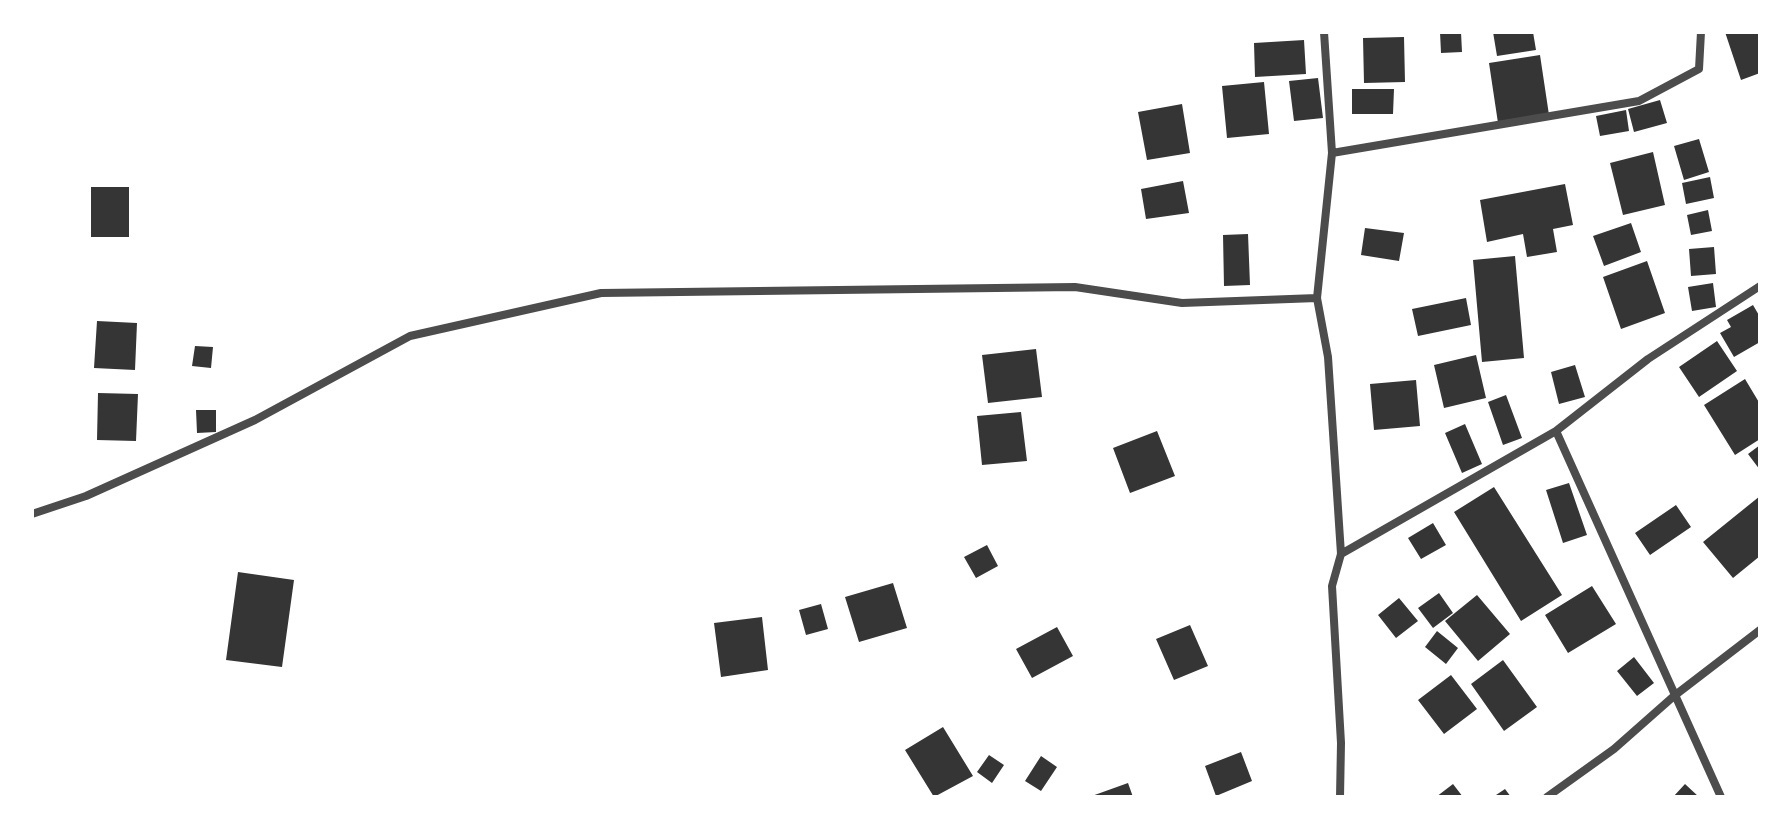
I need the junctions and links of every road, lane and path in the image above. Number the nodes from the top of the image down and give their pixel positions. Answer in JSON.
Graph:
{"nodes":[{"id":1,"x":1324,"y":32,"type":"edge"},
{"id":2,"x":1701,"y":32,"type":"edge"},
{"id":3,"x":1332,"y":153,"type":"junction"},
{"id":4,"x":1760,"y":286,"type":"edge"},
{"id":5,"x":1317,"y":298,"type":"junction"},
{"id":6,"x":1556,"y":431,"type":"junction"},
{"id":7,"x":32,"y":514,"type":"edge"},
{"id":8,"x":1341,"y":554,"type":"junction"},
{"id":9,"x":1760,"y":630,"type":"edge"},
{"id":10,"x":1674,"y":696,"type":"junction"},
{"id":11,"x":1340,"y":797,"type":"edge"},
{"id":12,"x":1547,"y":797,"type":"edge"},
{"id":13,"x":1721,"y":797,"type":"edge"}],
"edges":[{"from":1,"to":3,"type":"street"},
{"from":2,"to":3,"type":"street"},
{"from":3,"to":5,"type":"street"},
{"from":4,"to":6,"type":"street"},
{"from":5,"to":7,"type":"street"},
{"from":5,"to":8,"type":"street"},
{"from":6,"to":8,"type":"street"},
{"from":6,"to":10,"type":"street"},
{"from":8,"to":11,"type":"street"},
{"from":9,"to":10,"type":"street"},
{"from":10,"to":12,"type":"street"},
{"from":10,"to":13,"type":"street"}]}
